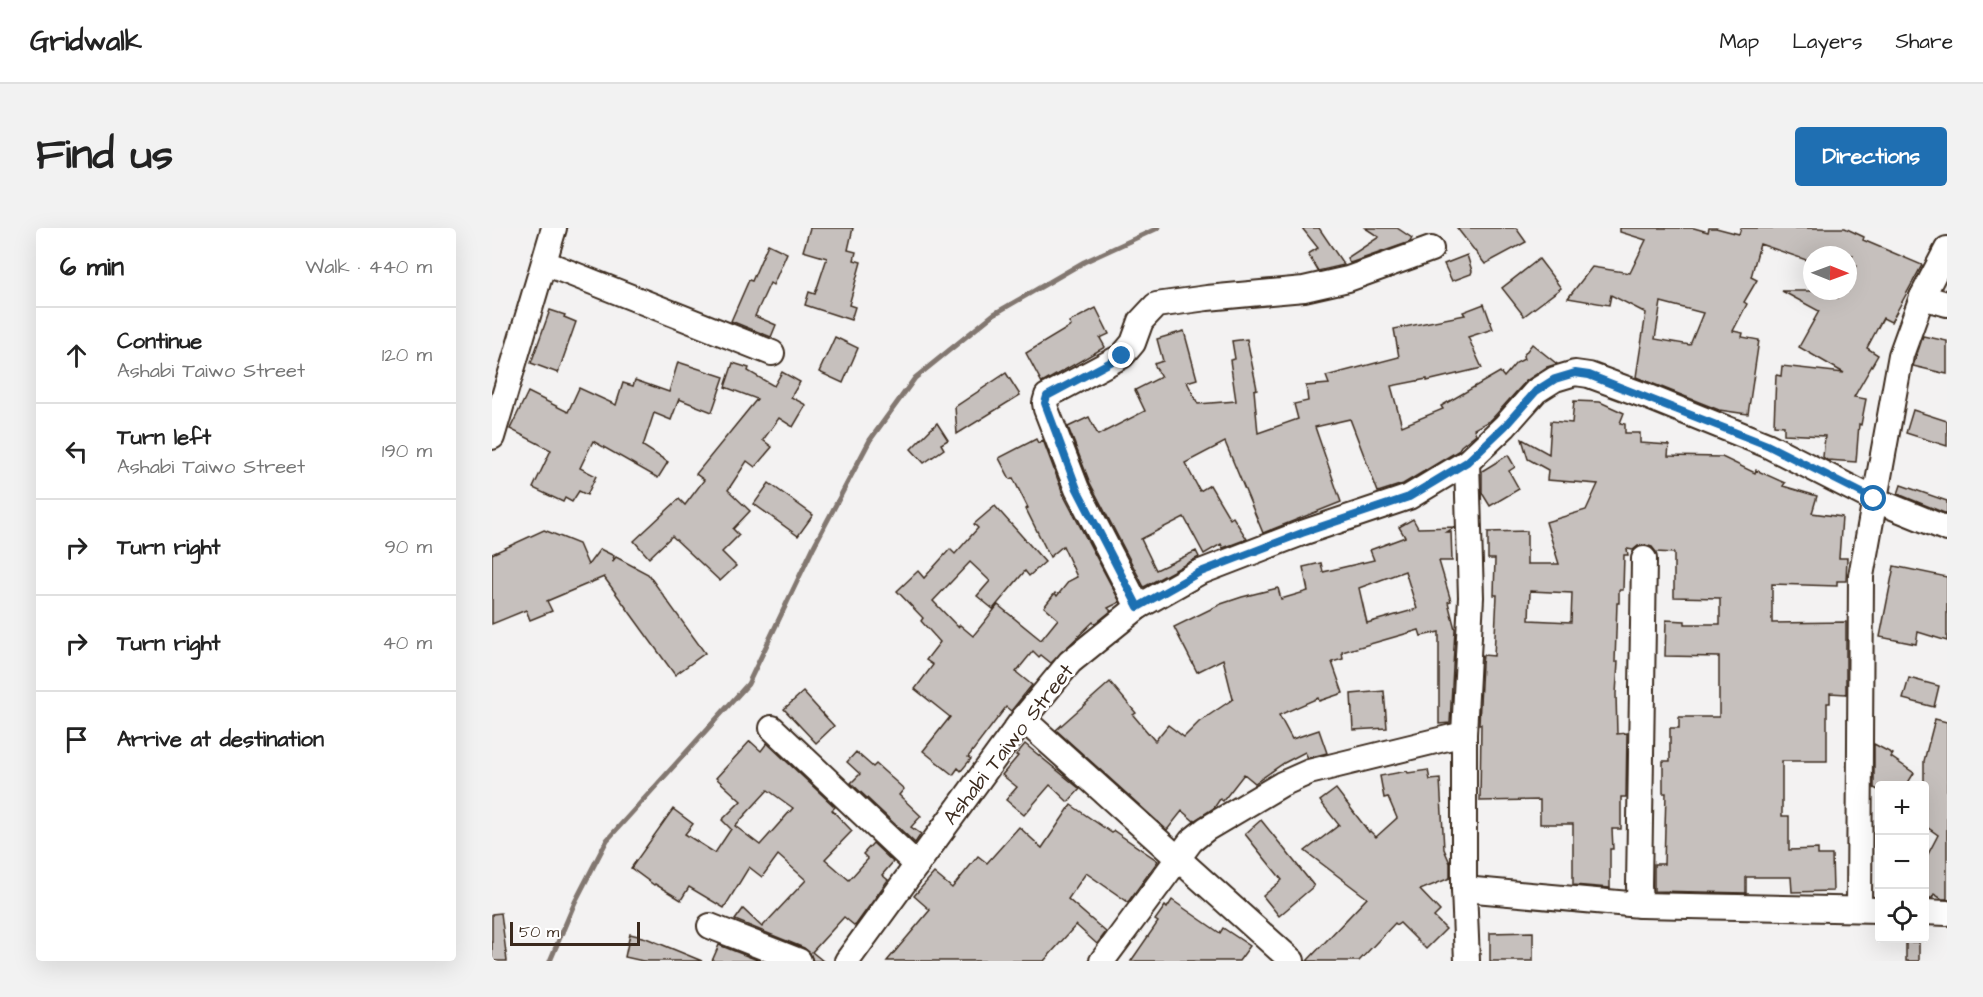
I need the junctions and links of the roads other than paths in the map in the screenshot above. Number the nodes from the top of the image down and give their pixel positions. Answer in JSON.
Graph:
{"nodes":[{"id":1,"x":554,"y":228,"type":"edge"},
{"id":2,"x":1431,"y":249,"type":"dead end"},
{"id":3,"x":1947,"y":249,"type":"edge"},
{"id":4,"x":545,"y":263,"type":"junction"},
{"id":5,"x":1922,"y":297,"type":"junction"},
{"id":6,"x":1947,"y":304,"type":"edge"},
{"id":7,"x":772,"y":353,"type":"dead end"},
{"id":8,"x":492,"y":437,"type":"edge"},
{"id":9,"x":1467,"y":462,"type":"junction"},
{"id":10,"x":1874,"y":499,"type":"junction"},
{"id":11,"x":1947,"y":529,"type":"edge"},
{"id":12,"x":1644,"y":559,"type":"dead end"},
{"id":13,"x":1138,"y":607,"type":"junction"},
{"id":14,"x":1023,"y":719,"type":"junction"},
{"id":15,"x":772,"y":728,"type":"dead end"},
{"id":16,"x":1464,"y":734,"type":"junction"},
{"id":17,"x":1179,"y":859,"type":"junction"},
{"id":18,"x":917,"y":865,"type":"junction"},
{"id":19,"x":1464,"y":889,"type":"junction"},
{"id":20,"x":1640,"y":905,"type":"junction"},
{"id":21,"x":1869,"y":909,"type":"edge"},
{"id":22,"x":1929,"y":912,"type":"edge"},
{"id":23,"x":1947,"y":913,"type":"edge"},
{"id":24,"x":710,"y":926,"type":"dead end"},
{"id":25,"x":799,"y":961,"type":"edge"},
{"id":26,"x":847,"y":961,"type":"edge"},
{"id":27,"x":1102,"y":961,"type":"edge"},
{"id":28,"x":1292,"y":961,"type":"edge"},
{"id":29,"x":1467,"y":961,"type":"edge"}],
"edges":[{"from":1,"to":4,"type":"street"},
{"from":2,"to":13,"type":"street"},
{"from":3,"to":5,"type":"street"},
{"from":4,"to":7,"type":"street"},
{"from":4,"to":8,"type":"street"},
{"from":5,"to":6,"type":"street"},
{"from":5,"to":10,"type":"street"},
{"from":9,"to":10,"type":"street","name":"Ashabi Taiwo Street"},
{"from":9,"to":13,"type":"street","name":"Ashabi Taiwo Street"},
{"from":9,"to":16,"type":"street"},
{"from":10,"to":11,"type":"street","name":"Ashabi Taiwo Street"},
{"from":10,"to":21,"type":"street"},
{"from":12,"to":20,"type":"street"},
{"from":13,"to":14,"type":"street","name":"Ashabi Taiwo Street"},
{"from":14,"to":17,"type":"street"},
{"from":14,"to":18,"type":"street","name":"Ashabi Taiwo Street"},
{"from":15,"to":18,"type":"street"},
{"from":16,"to":17,"type":"street"},
{"from":16,"to":19,"type":"street"},
{"from":17,"to":27,"type":"street"},
{"from":17,"to":28,"type":"street"},
{"from":18,"to":26,"type":"street","name":"Ashabi Taiwo Street"},
{"from":19,"to":20,"type":"street"},
{"from":19,"to":29,"type":"street"},
{"from":20,"to":21,"type":"street"},
{"from":22,"to":23,"type":"street"},
{"from":24,"to":25,"type":"street"}]}
